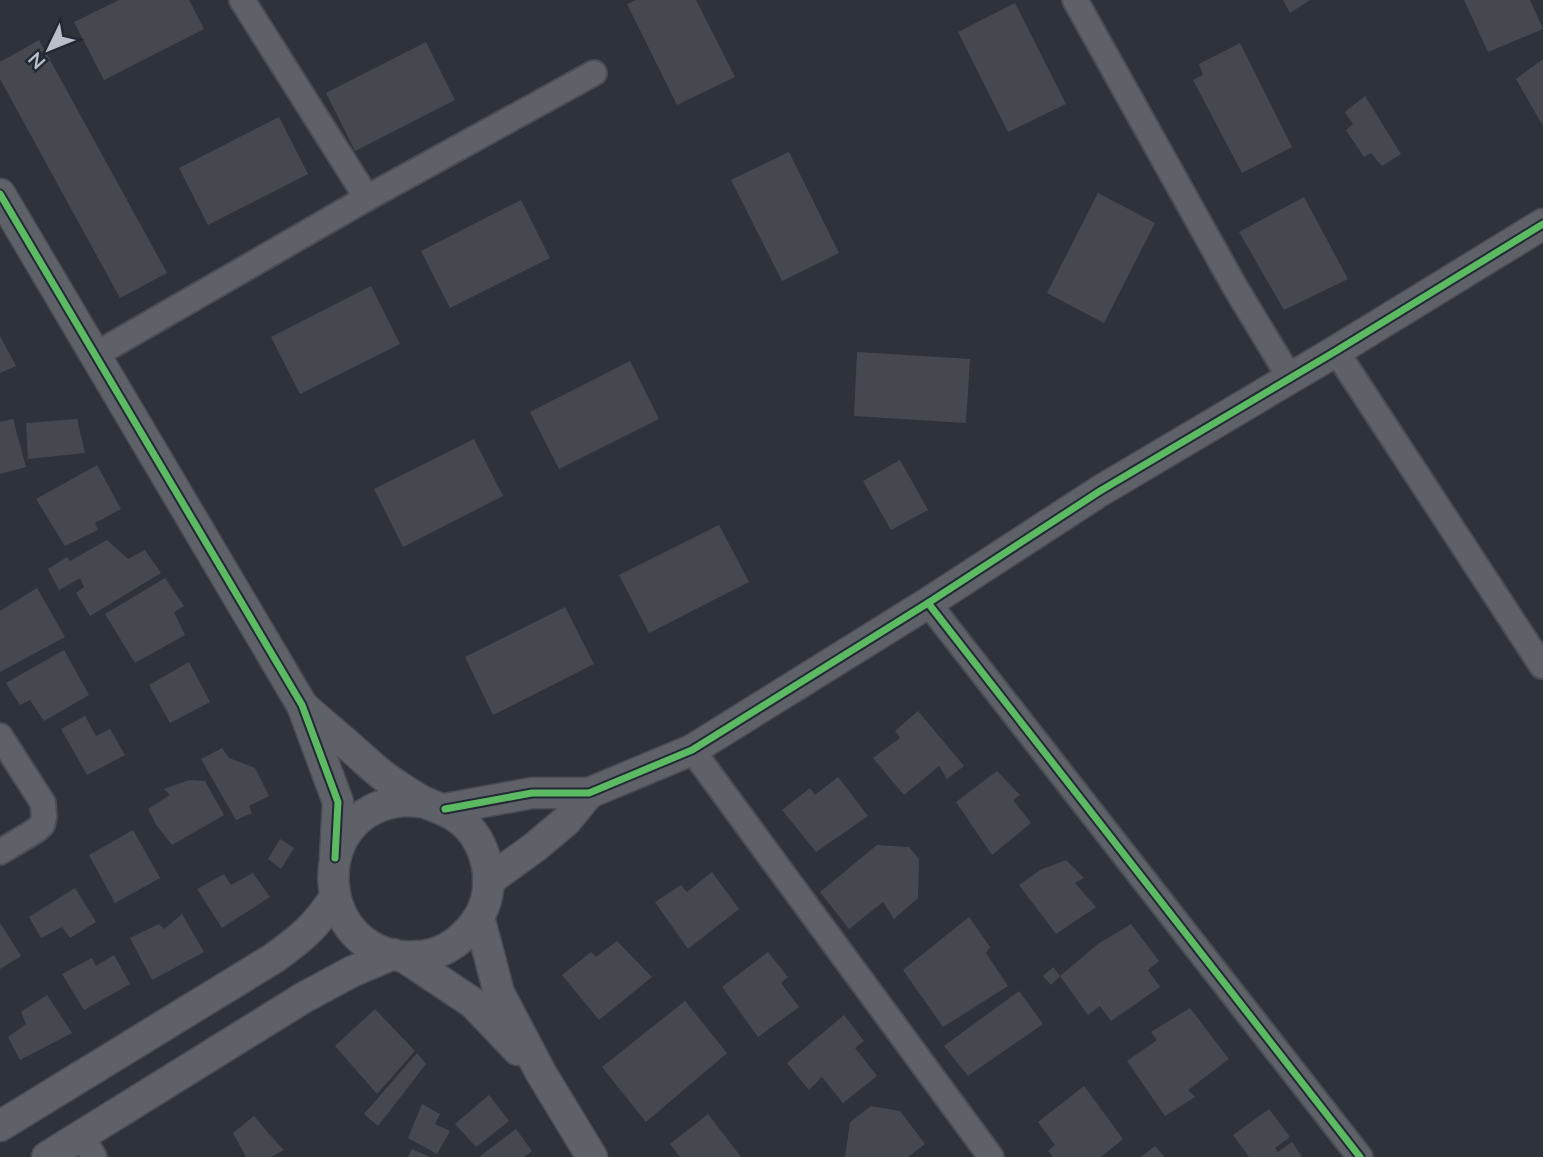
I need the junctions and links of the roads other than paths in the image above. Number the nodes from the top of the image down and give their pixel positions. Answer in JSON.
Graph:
{"nodes":[{"id":1,"x":242,"y":0,"type":"edge"},
{"id":2,"x":1075,"y":0,"type":"edge"},
{"id":3,"x":594,"y":74,"type":"dead end"},
{"id":4,"x":0,"y":194,"type":"edge"},
{"id":5,"x":367,"y":198,"type":"junction"},
{"id":6,"x":1543,"y":224,"type":"edge"},
{"id":7,"x":1336,"y":351,"type":"junction"},
{"id":8,"x":95,"y":355,"type":"junction"},
{"id":9,"x":1290,"y":378,"type":"junction"},
{"id":10,"x":928,"y":603,"type":"junction"},
{"id":11,"x":1542,"y":666,"type":"edge"},
{"id":12,"x":302,"y":705,"type":"junction"},
{"id":13,"x":0,"y":736,"type":"edge"},
{"id":14,"x":692,"y":750,"type":"junction"},
{"id":15,"x":589,"y":793,"type":"junction"},
{"id":16,"x":436,"y":806,"type":"junction"},
{"id":17,"x":0,"y":852,"type":"edge"},
{"id":18,"x":335,"y":858,"type":"junction"},
{"id":19,"x":488,"y":881,"type":"junction"},
{"id":20,"x":335,"y":897,"type":"junction"},
{"id":21,"x":479,"y":916,"type":"junction"},
{"id":22,"x":399,"y":956,"type":"junction"},
{"id":23,"x":541,"y":1073,"type":"junction"},
{"id":24,"x":0,"y":1126,"type":"edge"},
{"id":25,"x":88,"y":1146,"type":"edge"},
{"id":26,"x":47,"y":1157,"type":"edge"},
{"id":27,"x":592,"y":1157,"type":"edge"},
{"id":28,"x":991,"y":1157,"type":"edge"},
{"id":29,"x":1360,"y":1157,"type":"edge"}],
"edges":[{"from":1,"to":5,"type":"street"},
{"from":2,"to":9,"type":"street"},
{"from":3,"to":5,"type":"street"},
{"from":4,"to":8,"type":"street"},
{"from":5,"to":8,"type":"street"},
{"from":6,"to":7,"type":"street"},
{"from":7,"to":9,"type":"street"},
{"from":7,"to":11,"type":"street"},
{"from":8,"to":12,"type":"street"},
{"from":9,"to":10,"type":"street"},
{"from":10,"to":14,"type":"street"},
{"from":10,"to":29,"type":"street"},
{"from":12,"to":16,"type":"street"},
{"from":12,"to":18,"type":"street"},
{"from":13,"to":17,"type":"street"},
{"from":14,"to":15,"type":"street"},
{"from":14,"to":28,"type":"street"},
{"from":15,"to":16,"type":"street"},
{"from":15,"to":19,"type":"street"},
{"from":16,"to":18,"type":"street"},
{"from":16,"to":19,"type":"street"},
{"from":18,"to":20,"type":"street"},
{"from":19,"to":21,"type":"street"},
{"from":20,"to":22,"type":"street"},
{"from":20,"to":24,"type":"street"},
{"from":21,"to":22,"type":"street"},
{"from":21,"to":23,"type":"street"},
{"from":22,"to":23,"type":"street"},
{"from":22,"to":25,"type":"street"},
{"from":23,"to":27,"type":"street"},
{"from":25,"to":26,"type":"street"}]}
